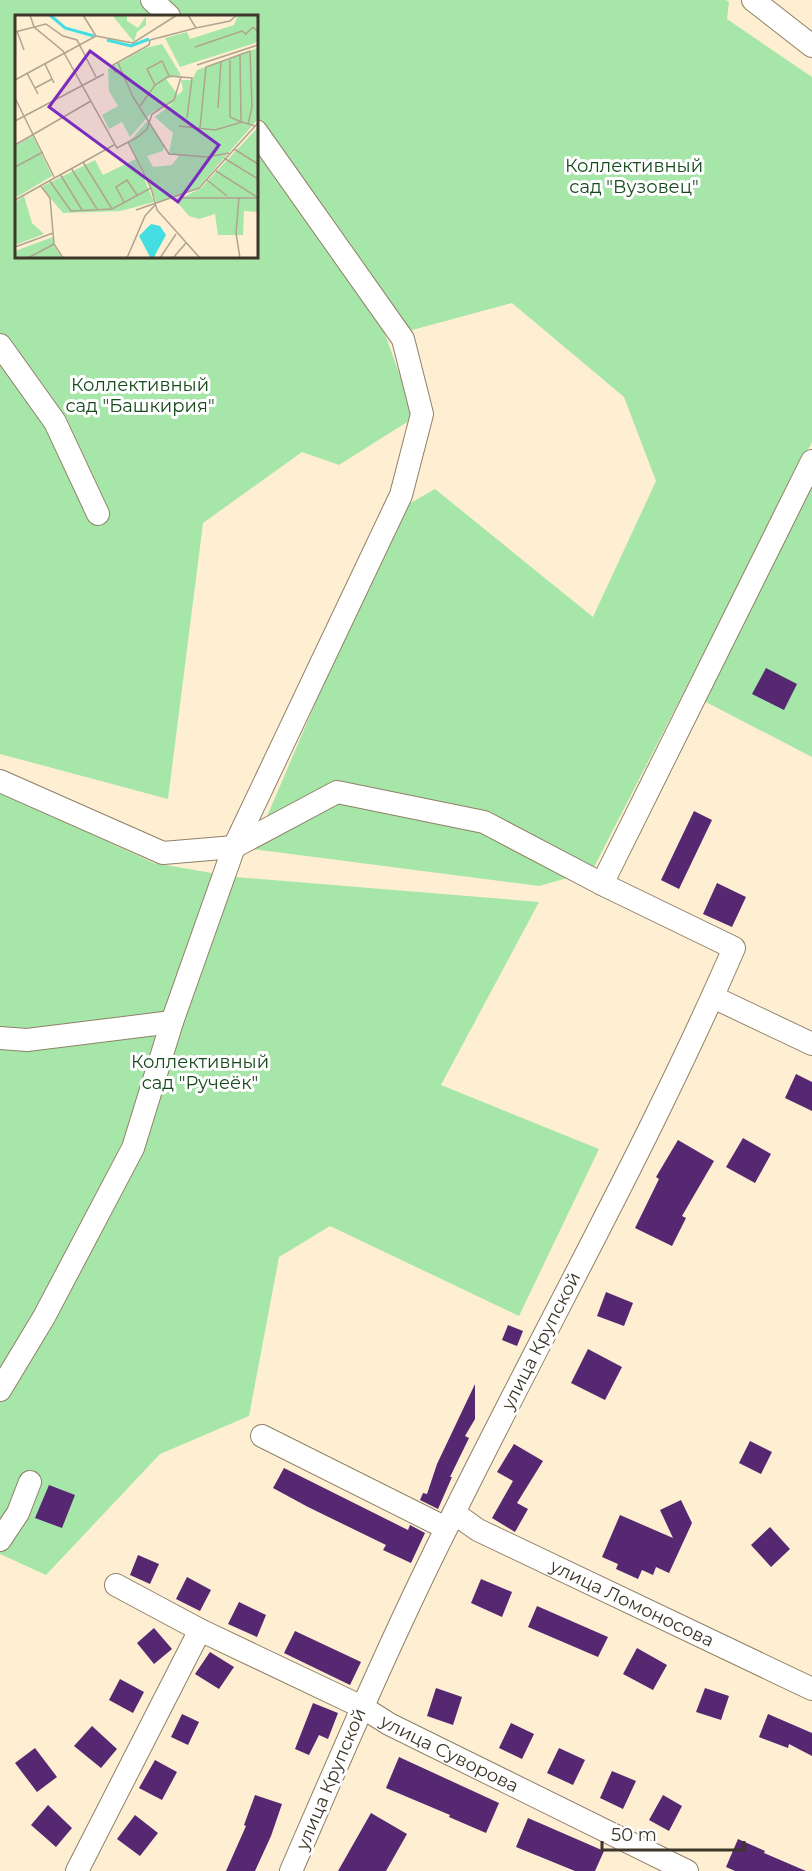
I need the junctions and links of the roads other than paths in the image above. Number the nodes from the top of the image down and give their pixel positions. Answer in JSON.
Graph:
{"nodes":[{"id":1,"x":152,"y":0,"type":"edge"},
{"id":2,"x":761,"y":4,"type":"edge"},
{"id":3,"x":168,"y":15,"type":"edge"},
{"id":4,"x":812,"y":46,"type":"edge"},
{"id":5,"x":258,"y":134,"type":"edge"},
{"id":6,"x":0,"y":345,"type":"edge"},
{"id":7,"x":812,"y":461,"type":"edge"},
{"id":8,"x":98,"y":514,"type":"dead end"},
{"id":9,"x":0,"y":781,"type":"edge"},
{"id":10,"x":234,"y":847,"type":"junction"},
{"id":11,"x":602,"y":884,"type":"junction"},
{"id":12,"x":713,"y":997,"type":"junction"},
{"id":13,"x":172,"y":1022,"type":"junction"},
{"id":14,"x":0,"y":1038,"type":"edge"},
{"id":15,"x":812,"y":1044,"type":"edge"},
{"id":16,"x":0,"y":1390,"type":"edge"},
{"id":17,"x":262,"y":1436,"type":"dead end"},
{"id":18,"x":30,"y":1482,"type":"dead end"},
{"id":19,"x":450,"y":1521,"type":"junction"},
{"id":20,"x":0,"y":1540,"type":"edge"},
{"id":21,"x":116,"y":1585,"type":"dead end"},
{"id":22,"x":200,"y":1630,"type":"junction"},
{"id":23,"x":812,"y":1689,"type":"edge"},
{"id":24,"x":362,"y":1707,"type":"junction"},
{"id":25,"x":77,"y":1871,"type":"edge"},
{"id":26,"x":291,"y":1871,"type":"edge"},
{"id":27,"x":687,"y":1871,"type":"edge"}],
"edges":[{"from":1,"to":3,"type":"street"},
{"from":2,"to":4,"type":"street"},
{"from":5,"to":10,"type":"street"},
{"from":6,"to":8,"type":"street"},
{"from":7,"to":11,"type":"street"},
{"from":9,"to":10,"type":"street"},
{"from":10,"to":11,"type":"street"},
{"from":10,"to":13,"type":"street"},
{"from":11,"to":12,"type":"street","name":"улица Крупской"},
{"from":12,"to":15,"type":"street"},
{"from":12,"to":19,"type":"street","name":"улица Крупской"},
{"from":13,"to":14,"type":"street"},
{"from":13,"to":16,"type":"street"},
{"from":17,"to":19,"type":"street","name":"улица Ломоносова"},
{"from":18,"to":20,"type":"street"},
{"from":19,"to":23,"type":"street","name":"улица Ломоносова"},
{"from":19,"to":24,"type":"street","name":"улица Крупской"},
{"from":21,"to":22,"type":"street","name":"улица Суворова"},
{"from":22,"to":24,"type":"street","name":"улица Суворова"},
{"from":22,"to":25,"type":"street"},
{"from":24,"to":26,"type":"street","name":"улица Крупской"},
{"from":24,"to":27,"type":"street","name":"улица Суворова"}]}
